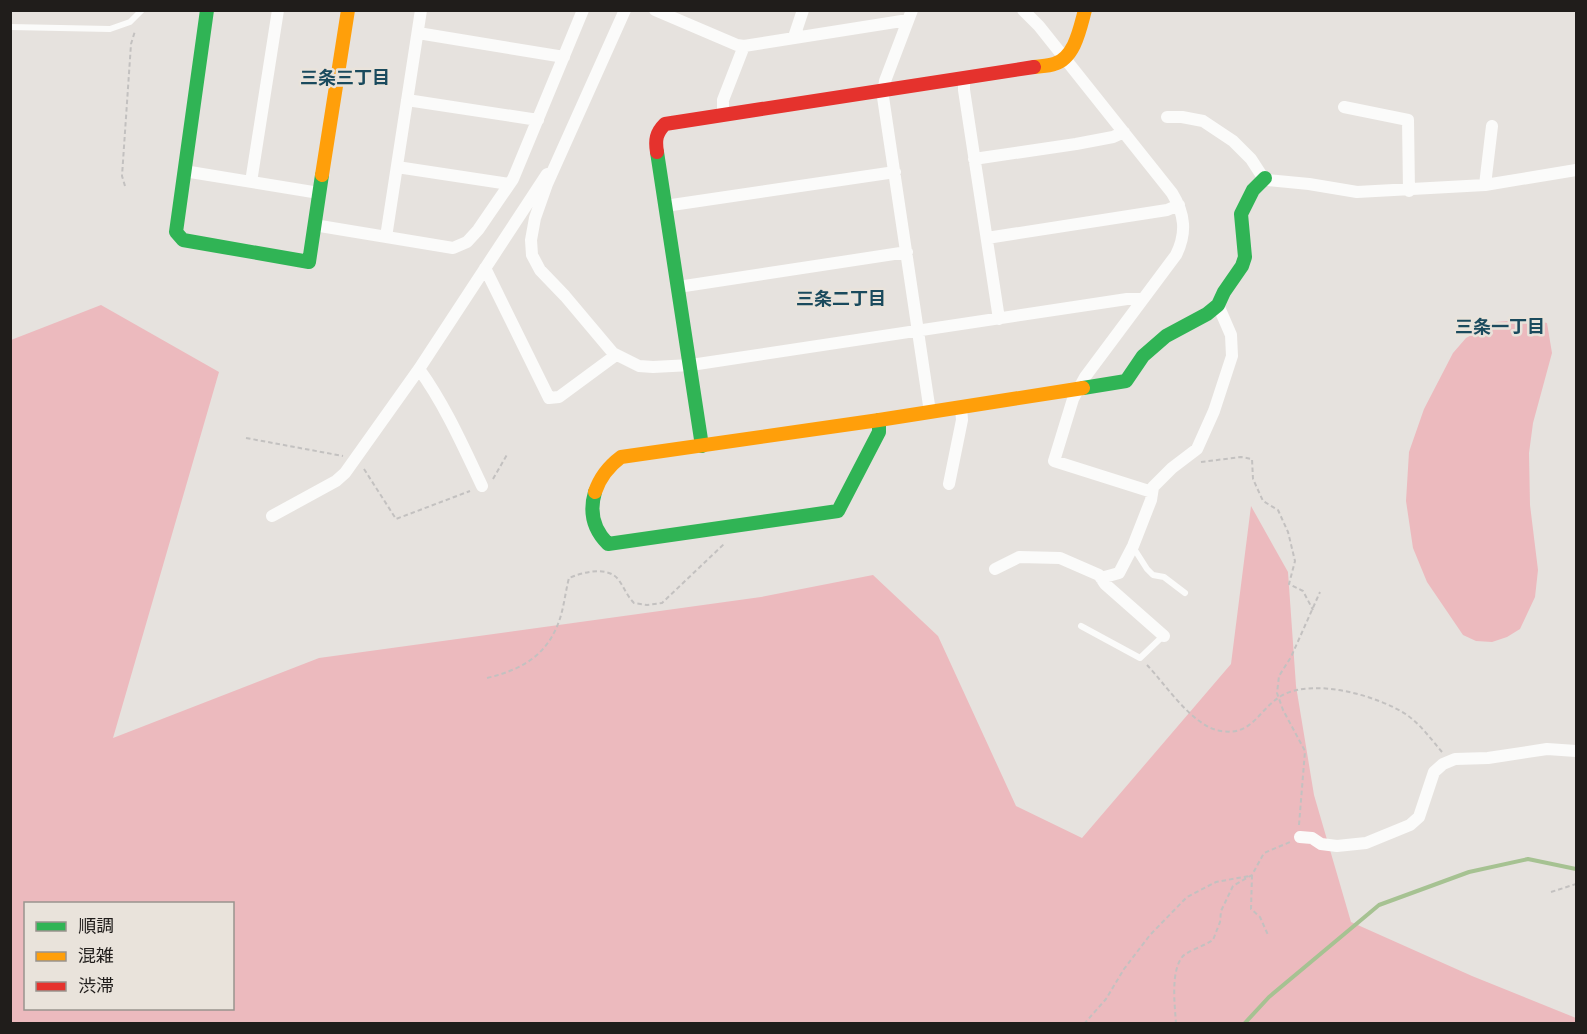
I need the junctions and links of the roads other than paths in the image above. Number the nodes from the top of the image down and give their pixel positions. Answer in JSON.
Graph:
{"nodes":[{"id":1,"x":207,"y":10,"type":"edge"},
{"id":2,"x":278,"y":10,"type":"edge"},
{"id":3,"x":348,"y":10,"type":"edge"},
{"id":4,"x":421,"y":10,"type":"edge"},
{"id":5,"x":583,"y":10,"type":"edge"},
{"id":6,"x":625,"y":10,"type":"edge"},
{"id":7,"x":655,"y":10,"type":"edge"},
{"id":8,"x":803,"y":10,"type":"edge"},
{"id":9,"x":1023,"y":10,"type":"edge"},
{"id":10,"x":1085,"y":10,"type":"edge"},
{"id":11,"x":141,"y":12,"type":"edge"},
{"id":12,"x":910,"y":15,"type":"edge"},
{"id":13,"x":10,"y":27,"type":"edge"},
{"id":14,"x":418,"y":33,"type":"junction"},
{"id":15,"x":794,"y":37,"type":"junction"},
{"id":16,"x":744,"y":46,"type":"junction"},
{"id":17,"x":564,"y":57,"type":"junction"},
{"id":18,"x":1065,"y":58,"type":"junction"},
{"id":19,"x":964,"y":78,"type":"junction"},
{"id":20,"x":883,"y":90,"type":"junction"},
{"id":21,"x":407,"y":100,"type":"junction"},
{"id":22,"x":1344,"y":107,"type":"dead end"},
{"id":23,"x":723,"y":115,"type":"junction"},
{"id":24,"x":1167,"y":117,"type":"dead end"},
{"id":25,"x":538,"y":120,"type":"junction"},
{"id":26,"x":1492,"y":126,"type":"dead end"},
{"id":27,"x":1124,"y":132,"type":"junction"},
{"id":28,"x":974,"y":159,"type":"junction"},
{"id":29,"x":556,"y":161,"type":"junction"},
{"id":30,"x":397,"y":167,"type":"junction"},
{"id":31,"x":1576,"y":170,"type":"edge"},
{"id":32,"x":184,"y":171,"type":"junction"},
{"id":33,"x":894,"y":172,"type":"junction"},
{"id":34,"x":1265,"y":178,"type":"junction"},
{"id":35,"x":251,"y":182,"type":"junction"},
{"id":36,"x":509,"y":184,"type":"junction"},
{"id":37,"x":1485,"y":185,"type":"junction"},
{"id":38,"x":1409,"y":190,"type":"junction"},
{"id":39,"x":319,"y":193,"type":"junction"},
{"id":40,"x":1179,"y":205,"type":"junction"},
{"id":41,"x":664,"y":206,"type":"junction"},
{"id":42,"x":314,"y":225,"type":"junction"},
{"id":43,"x":386,"y":237,"type":"junction"},
{"id":44,"x":987,"y":238,"type":"junction"},
{"id":45,"x":906,"y":252,"type":"junction"},
{"id":46,"x":485,"y":267,"type":"junction"},
{"id":47,"x":678,"y":287,"type":"junction"},
{"id":48,"x":1142,"y":299,"type":"junction"},
{"id":49,"x":1218,"y":305,"type":"junction"},
{"id":50,"x":999,"y":319,"type":"junction"},
{"id":51,"x":918,"y":331,"type":"junction"},
{"id":52,"x":616,"y":355,"type":"junction"},
{"id":53,"x":691,"y":365,"type":"junction"},
{"id":54,"x":418,"y":369,"type":"junction"},
{"id":55,"x":1079,"y":389,"type":"junction"},
{"id":56,"x":961,"y":407,"type":"junction"},
{"id":57,"x":930,"y":412,"type":"junction"},
{"id":58,"x":879,"y":420,"type":"junction"},
{"id":59,"x":702,"y":446,"type":"junction"},
{"id":60,"x":949,"y":484,"type":"dead end"},
{"id":61,"x":482,"y":486,"type":"road end"},
{"id":62,"x":1152,"y":492,"type":"junction"},
{"id":63,"x":272,"y":516,"type":"dead end"},
{"id":64,"x":1132,"y":546,"type":"junction"},
{"id":65,"x":995,"y":569,"type":"dead end"},
{"id":66,"x":1101,"y":578,"type":"junction"},
{"id":67,"x":1185,"y":593,"type":"dead end"},
{"id":68,"x":1082,"y":626,"type":"dead end"},
{"id":69,"x":1164,"y":636,"type":"joint"},
{"id":70,"x":1576,"y":751,"type":"edge"},
{"id":71,"x":1300,"y":837,"type":"road end"}],
"edges":[{"from":1,"to":32,"type":"street"},
{"from":2,"to":35,"type":"street"},
{"from":3,"to":39,"type":"street"},
{"from":4,"to":14,"type":"street"},
{"from":5,"to":17,"type":"street"},
{"from":6,"to":29,"type":"street"},
{"from":7,"to":16,"type":"street"},
{"from":8,"to":15,"type":"street"},
{"from":9,"to":18,"type":"street"},
{"from":10,"to":18,"type":"street"},
{"from":11,"to":13,"type":"lane"},
{"from":12,"to":15,"type":"street"},
{"from":12,"to":20,"type":"street"},
{"from":14,"to":17,"type":"street"},
{"from":14,"to":21,"type":"street"},
{"from":15,"to":16,"type":"street"},
{"from":16,"to":23,"type":"street"},
{"from":17,"to":25,"type":"street"},
{"from":18,"to":19,"type":"street"},
{"from":18,"to":27,"type":"street"},
{"from":19,"to":20,"type":"street"},
{"from":19,"to":28,"type":"street"},
{"from":20,"to":23,"type":"street"},
{"from":20,"to":33,"type":"street"},
{"from":21,"to":25,"type":"street"},
{"from":21,"to":30,"type":"street"},
{"from":22,"to":38,"type":"street"},
{"from":23,"to":41,"type":"street"},
{"from":24,"to":34,"type":"street"},
{"from":25,"to":36,"type":"street"},
{"from":26,"to":37,"type":"street"},
{"from":27,"to":28,"type":"street"},
{"from":27,"to":40,"type":"street"},
{"from":28,"to":44,"type":"street"},
{"from":29,"to":46,"type":"street"},
{"from":29,"to":52,"type":"street"},
{"from":30,"to":36,"type":"street"},
{"from":30,"to":43,"type":"street"},
{"from":31,"to":37,"type":"street"},
{"from":32,"to":35,"type":"street"},
{"from":32,"to":42,"type":"street"},
{"from":33,"to":41,"type":"street"},
{"from":33,"to":45,"type":"street"},
{"from":34,"to":38,"type":"street"},
{"from":34,"to":49,"type":"street"},
{"from":35,"to":39,"type":"street"},
{"from":36,"to":43,"type":"street"},
{"from":37,"to":38,"type":"street"},
{"from":39,"to":42,"type":"street"},
{"from":40,"to":44,"type":"street"},
{"from":40,"to":48,"type":"street"},
{"from":41,"to":47,"type":"street"},
{"from":42,"to":43,"type":"street"},
{"from":44,"to":50,"type":"street"},
{"from":45,"to":47,"type":"street"},
{"from":45,"to":51,"type":"street"},
{"from":46,"to":52,"type":"street"},
{"from":46,"to":54,"type":"street"},
{"from":47,"to":53,"type":"street"},
{"from":48,"to":50,"type":"street"},
{"from":48,"to":55,"type":"street"},
{"from":49,"to":55,"type":"street"},
{"from":49,"to":62,"type":"street"},
{"from":50,"to":51,"type":"street"},
{"from":51,"to":53,"type":"street"},
{"from":51,"to":57,"type":"street"},
{"from":52,"to":53,"type":"street"},
{"from":53,"to":59,"type":"street"},
{"from":54,"to":61,"type":"street"},
{"from":54,"to":63,"type":"street"},
{"from":55,"to":56,"type":"street"},
{"from":55,"to":62,"type":"street"},
{"from":56,"to":57,"type":"street"},
{"from":56,"to":60,"type":"street"},
{"from":57,"to":58,"type":"street"},
{"from":58,"to":59,"type":"street"},
{"from":58,"to":59,"type":"street"},
{"from":62,"to":64,"type":"street"},
{"from":64,"to":66,"type":"street"},
{"from":64,"to":67,"type":"lane"},
{"from":65,"to":66,"type":"street"},
{"from":66,"to":69,"type":"street"},
{"from":68,"to":69,"type":"lane"},
{"from":70,"to":71,"type":"street"}]}
